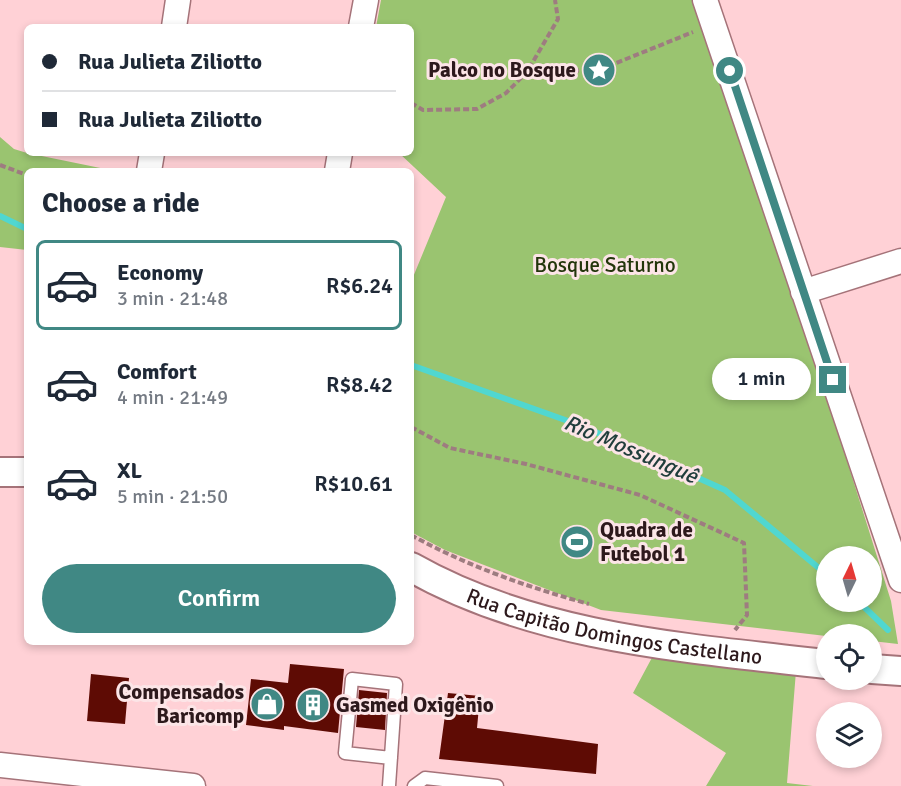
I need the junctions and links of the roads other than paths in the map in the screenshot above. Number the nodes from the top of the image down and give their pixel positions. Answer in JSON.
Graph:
{"nodes":[{"id":1,"x":178,"y":0,"type":"edge"},
{"id":2,"x":366,"y":0,"type":"edge"},
{"id":3,"x":705,"y":0,"type":"edge"},
{"id":4,"x":174,"y":24,"type":"edge"},
{"id":5,"x":362,"y":24,"type":"edge"},
{"id":6,"x":901,"y":261,"type":"edge"},
{"id":7,"x":803,"y":292,"type":"junction"},
{"id":8,"x":0,"y":472,"type":"edge"},
{"id":9,"x":24,"y":472,"type":"edge"},
{"id":10,"x":414,"y":569,"type":"edge"},
{"id":11,"x":901,"y":580,"type":"edge"},
{"id":12,"x":816,"y":663,"type":"edge"},
{"id":13,"x":882,"y":670,"type":"edge"},
{"id":14,"x":901,"y":671,"type":"edge"},
{"id":15,"x":391,"y":758,"type":"junction"},
{"id":16,"x":0,"y":765,"type":"edge"},
{"id":17,"x":192,"y":786,"type":"edge"},
{"id":18,"x":389,"y":786,"type":"edge"},
{"id":19,"x":414,"y":786,"type":"edge"},
{"id":20,"x":497,"y":786,"type":"edge"}],
"edges":[{"from":1,"to":4,"type":"street"},
{"from":2,"to":5,"type":"street"},
{"from":3,"to":7,"type":"street"},
{"from":6,"to":7,"type":"street"},
{"from":7,"to":11,"type":"street"},
{"from":8,"to":9,"type":"street"},
{"from":10,"to":12,"type":"street","name":"Rua Capitão Domingos Castellano"},
{"from":13,"to":14,"type":"street"},
{"from":15,"to":15,"type":"lane"},
{"from":15,"to":18,"type":"lane"},
{"from":16,"to":17,"type":"street"},
{"from":19,"to":20,"type":"lane"}]}
